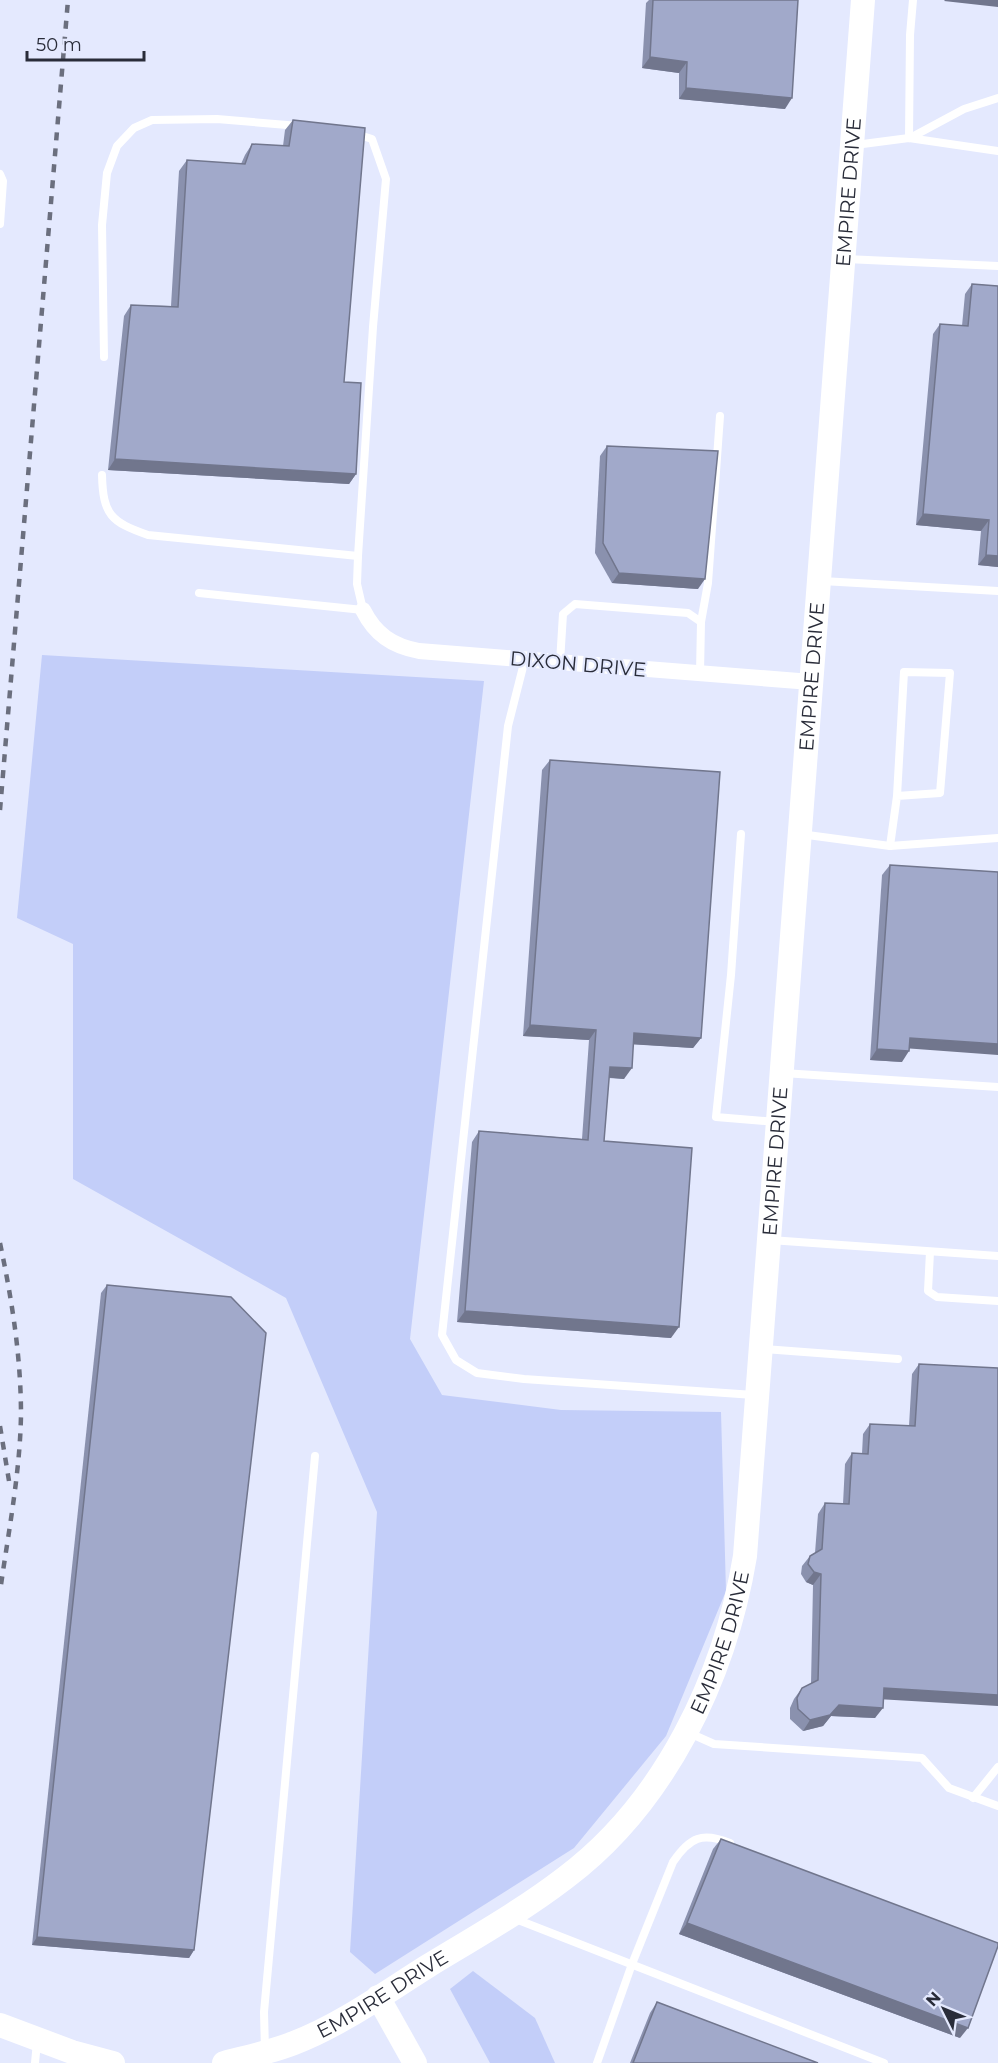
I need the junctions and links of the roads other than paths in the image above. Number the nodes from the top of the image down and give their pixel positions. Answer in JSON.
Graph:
{"nodes":[{"id":1,"x":862,"y":0,"type":"edge"},
{"id":2,"x":913,"y":0,"type":"edge"},
{"id":3,"x":998,"y":98,"type":"edge"},
{"id":4,"x":310,"y":127,"type":"edge"},
{"id":5,"x":344,"y":130,"type":"edge"},
{"id":6,"x":909,"y":138,"type":"junction"},
{"id":7,"x":852,"y":145,"type":"junction"},
{"id":8,"x":998,"y":151,"type":"edge"},
{"id":9,"x":0,"y":174,"type":"edge"},
{"id":10,"x":0,"y":225,"type":"edge"},
{"id":11,"x":843,"y":259,"type":"junction"},
{"id":12,"x":998,"y":266,"type":"edge"},
{"id":13,"x":104,"y":357,"type":"dead end"},
{"id":14,"x":720,"y":416,"type":"dead end"},
{"id":15,"x":102,"y":475,"type":"dead end"},
{"id":16,"x":358,"y":556,"type":"junction"},
{"id":17,"x":818,"y":581,"type":"junction"},
{"id":18,"x":998,"y":591,"type":"edge"},
{"id":19,"x":199,"y":593,"type":"dead end"},
{"id":20,"x":363,"y":610,"type":"junction"},
{"id":21,"x":701,"y":622,"type":"junction"},
{"id":22,"x":525,"y":659,"type":"junction"},
{"id":23,"x":560,"y":662,"type":"junction"},
{"id":24,"x":700,"y":673,"type":"junction"},
{"id":25,"x":811,"y":682,"type":"junction"},
{"id":26,"x":897,"y":796,"type":"junction"},
{"id":27,"x":741,"y":834,"type":"dead end"},
{"id":28,"x":800,"y":834,"type":"junction"},
{"id":29,"x":998,"y":838,"type":"edge"},
{"id":30,"x":891,"y":846,"type":"junction"},
{"id":31,"x":783,"y":1073,"type":"junction"},
{"id":32,"x":998,"y":1087,"type":"edge"},
{"id":33,"x":779,"y":1122,"type":"junction"},
{"id":34,"x":770,"y":1240,"type":"junction"},
{"id":35,"x":930,"y":1252,"type":"junction"},
{"id":36,"x":998,"y":1256,"type":"edge"},
{"id":37,"x":998,"y":1301,"type":"edge"},
{"id":38,"x":761,"y":1348,"type":"junction"},
{"id":39,"x":898,"y":1359,"type":"dead end"},
{"id":40,"x":758,"y":1395,"type":"junction"},
{"id":41,"x":315,"y":1456,"type":"dead end"},
{"id":42,"x":686,"y":1732,"type":"junction"},
{"id":43,"x":998,"y":1767,"type":"edge"},
{"id":44,"x":973,"y":1798,"type":"junction"},
{"id":45,"x":998,"y":1806,"type":"edge"},
{"id":46,"x":738,"y":1846,"type":"edge"},
{"id":47,"x":509,"y":1916,"type":"junction"},
{"id":48,"x":632,"y":1964,"type":"junction"},
{"id":49,"x":378,"y":1997,"type":"junction"},
{"id":50,"x":0,"y":2025,"type":"edge"},
{"id":51,"x":37,"y":2039,"type":"junction"},
{"id":52,"x":265,"y":2053,"type":"junction"},
{"id":53,"x":35,"y":2063,"type":"edge"},
{"id":54,"x":112,"y":2063,"type":"edge"},
{"id":55,"x":224,"y":2063,"type":"edge"},
{"id":56,"x":415,"y":2063,"type":"edge"},
{"id":57,"x":597,"y":2063,"type":"edge"},
{"id":58,"x":884,"y":2063,"type":"edge"}],
"edges":[{"from":1,"to":7,"type":"street","name":"EMPIRE DRIVE"},
{"from":2,"to":6,"type":"lane"},
{"from":3,"to":6,"type":"lane"},
{"from":4,"to":13,"type":"lane"},
{"from":5,"to":16,"type":"lane"},
{"from":6,"to":7,"type":"lane"},
{"from":6,"to":8,"type":"lane"},
{"from":7,"to":11,"type":"street","name":"EMPIRE DRIVE"},
{"from":9,"to":10,"type":"lane"},
{"from":11,"to":12,"type":"lane"},
{"from":11,"to":17,"type":"street","name":"EMPIRE DRIVE"},
{"from":14,"to":21,"type":"lane"},
{"from":15,"to":16,"type":"lane"},
{"from":16,"to":20,"type":"lane"},
{"from":17,"to":18,"type":"lane"},
{"from":17,"to":25,"type":"street","name":"EMPIRE DRIVE"},
{"from":19,"to":20,"type":"lane"},
{"from":20,"to":22,"type":"street","name":"DIXON DRIVE"},
{"from":21,"to":23,"type":"lane"},
{"from":21,"to":24,"type":"lane"},
{"from":22,"to":23,"type":"street","name":"DIXON DRIVE"},
{"from":22,"to":40,"type":"lane"},
{"from":23,"to":24,"type":"street","name":"DIXON DRIVE"},
{"from":24,"to":25,"type":"street","name":"DIXON DRIVE"},
{"from":25,"to":28,"type":"street","name":"EMPIRE DRIVE"},
{"from":26,"to":26,"type":"lane"},
{"from":26,"to":30,"type":"lane"},
{"from":27,"to":33,"type":"lane"},
{"from":28,"to":30,"type":"lane"},
{"from":28,"to":31,"type":"street","name":"EMPIRE DRIVE"},
{"from":29,"to":30,"type":"lane"},
{"from":31,"to":32,"type":"lane"},
{"from":31,"to":33,"type":"street","name":"EMPIRE DRIVE"},
{"from":33,"to":34,"type":"street","name":"EMPIRE DRIVE"},
{"from":34,"to":35,"type":"lane"},
{"from":34,"to":38,"type":"street","name":"EMPIRE DRIVE"},
{"from":35,"to":36,"type":"lane"},
{"from":35,"to":37,"type":"lane"},
{"from":38,"to":39,"type":"lane"},
{"from":38,"to":40,"type":"street","name":"EMPIRE DRIVE"},
{"from":40,"to":42,"type":"street","name":"EMPIRE DRIVE"},
{"from":41,"to":52,"type":"lane"},
{"from":42,"to":44,"type":"lane"},
{"from":42,"to":47,"type":"street","name":"EMPIRE DRIVE"},
{"from":43,"to":44,"type":"lane"},
{"from":44,"to":45,"type":"lane"},
{"from":46,"to":48,"type":"lane"},
{"from":47,"to":48,"type":"lane"},
{"from":47,"to":49,"type":"street","name":"EMPIRE DRIVE"},
{"from":48,"to":57,"type":"lane"},
{"from":48,"to":58,"type":"lane"},
{"from":49,"to":52,"type":"street","name":"EMPIRE DRIVE"},
{"from":49,"to":56,"type":"street"},
{"from":50,"to":51,"type":"street"},
{"from":51,"to":53,"type":"lane"},
{"from":51,"to":54,"type":"street"},
{"from":52,"to":55,"type":"street","name":"EMPIRE DRIVE"}]}
